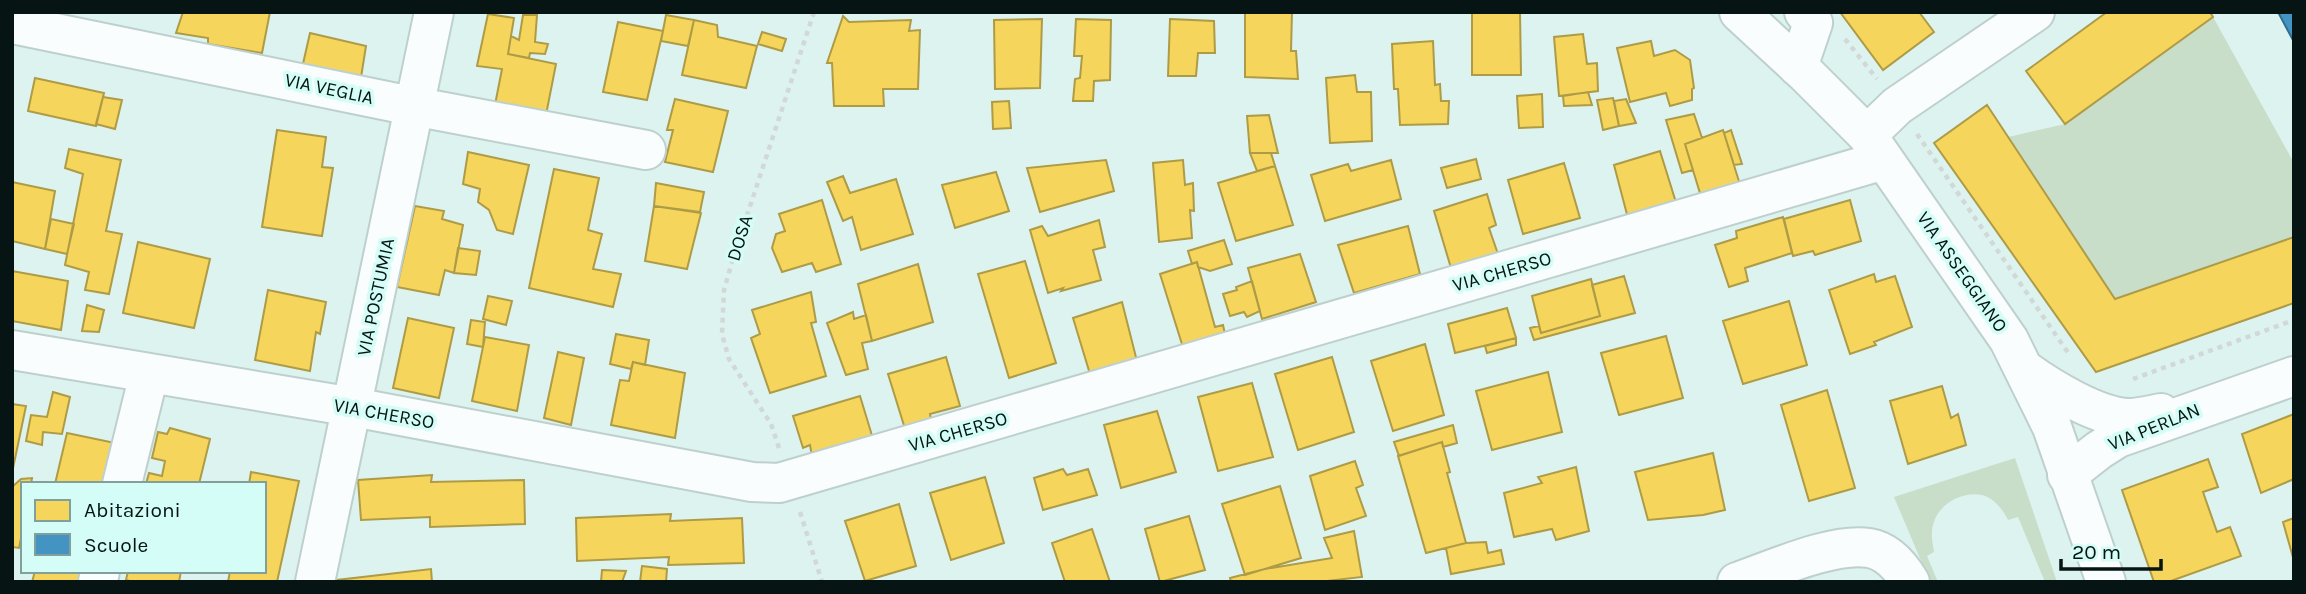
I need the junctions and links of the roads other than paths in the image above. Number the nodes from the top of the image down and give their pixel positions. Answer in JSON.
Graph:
{"nodes":[{"id":1,"x":435,"y":12,"type":"edge"},
{"id":2,"x":1739,"y":12,"type":"edge"},
{"id":3,"x":2035,"y":12,"type":"edge"},
{"id":4,"x":1808,"y":18,"type":"edge"},
{"id":5,"x":12,"y":24,"type":"edge"},
{"id":6,"x":1798,"y":66,"type":"junction"},
{"id":7,"x":415,"y":106,"type":"junction"},
{"id":8,"x":1876,"y":148,"type":"junction"},
{"id":9,"x":646,"y":150,"type":"dead end"},
{"id":10,"x":12,"y":350,"type":"edge"},
{"id":11,"x":2025,"y":370,"type":"junction"},
{"id":12,"x":149,"y":374,"type":"junction"},
{"id":13,"x":2294,"y":376,"type":"edge"},
{"id":14,"x":2208,"y":406,"type":"junction"},
{"id":15,"x":353,"y":407,"type":"junction"},
{"id":16,"x":2067,"y":475,"type":"junction"},
{"id":17,"x":122,"y":482,"type":"edge"},
{"id":18,"x":315,"y":582,"type":"edge"},
{"id":19,"x":1737,"y":582,"type":"edge"},
{"id":20,"x":1910,"y":582,"type":"edge"},
{"id":21,"x":2106,"y":582,"type":"edge"}],
"edges":[{"from":1,"to":7,"type":"street","name":"VIA POSTUMIA"},
{"from":2,"to":6,"type":"street","name":"VIA ASSEGGIANO"},
{"from":3,"to":8,"type":"street"},
{"from":4,"to":6,"type":"street"},
{"from":5,"to":7,"type":"street","name":"VIA VEGLIA"},
{"from":6,"to":8,"type":"street","name":"VIA ASSEGGIANO"},
{"from":7,"to":9,"type":"street","name":"VIA VEGLIA"},
{"from":7,"to":15,"type":"street","name":"VIA POSTUMIA"},
{"from":8,"to":11,"type":"street","name":"VIA ASSEGGIANO"},
{"from":8,"to":15,"type":"street","name":"VIA CHERSO"},
{"from":10,"to":12,"type":"street","name":"VIA CHERSO"},
{"from":11,"to":14,"type":"street","name":"VIA PERLAN"},
{"from":11,"to":16,"type":"street","name":"VIA ASSEGGIANO"},
{"from":12,"to":15,"type":"street","name":"VIA CHERSO"},
{"from":12,"to":17,"type":"street"},
{"from":13,"to":14,"type":"street","name":"VIA PERLAN"},
{"from":14,"to":16,"type":"street","name":"VIA PERLAN"},
{"from":15,"to":18,"type":"street","name":"VIA POSTUMIA"},
{"from":16,"to":21,"type":"street","name":"VIA ASSEGGIANO"},
{"from":19,"to":20,"type":"street"}]}
